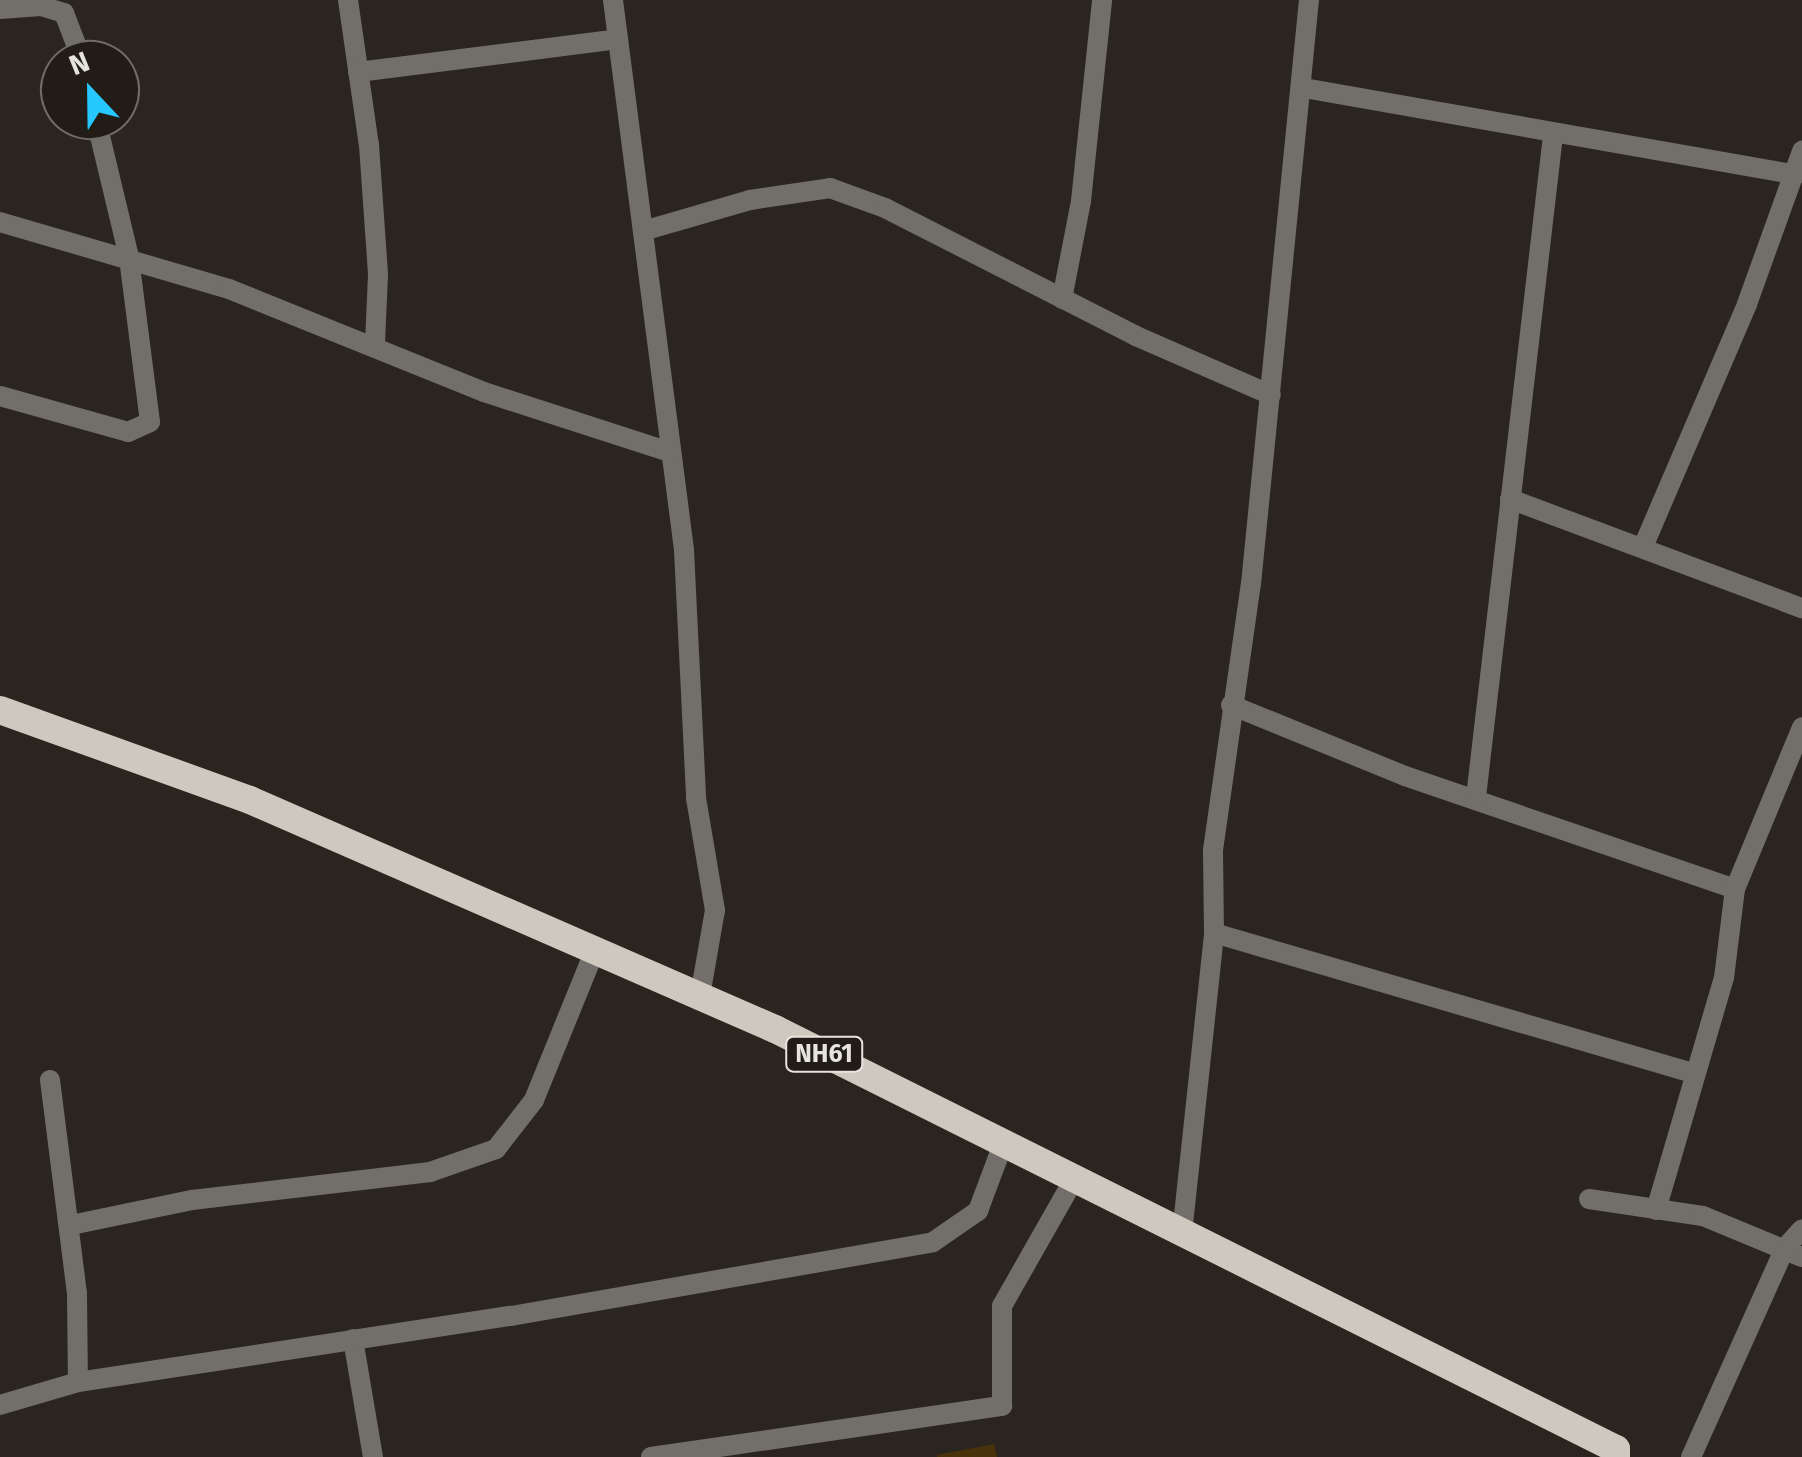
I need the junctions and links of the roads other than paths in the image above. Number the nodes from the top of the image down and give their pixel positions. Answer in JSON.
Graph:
{"nodes":[{"id":1,"x":348,"y":0,"type":"edge"},
{"id":2,"x":614,"y":0,"type":"edge"},
{"id":3,"x":1102,"y":0,"type":"edge"},
{"id":4,"x":1310,"y":0,"type":"edge"},
{"id":5,"x":0,"y":10,"type":"edge"},
{"id":6,"x":618,"y":39,"type":"junction"},
{"id":7,"x":74,"y":40,"type":"edge"},
{"id":8,"x":358,"y":72,"type":"junction"},
{"id":9,"x":1304,"y":88,"type":"junction"},
{"id":10,"x":1553,"y":136,"type":"junction"},
{"id":11,"x":101,"y":140,"type":"edge"},
{"id":12,"x":1802,"y":150,"type":"edge"},
{"id":13,"x":1795,"y":175,"type":"junction"},
{"id":14,"x":0,"y":222,"type":"edge"},
{"id":15,"x":643,"y":230,"type":"junction"},
{"id":16,"x":129,"y":257,"type":"junction"},
{"id":17,"x":1062,"y":300,"type":"junction"},
{"id":18,"x":375,"y":345,"type":"junction"},
{"id":19,"x":1271,"y":395,"type":"junction"},
{"id":20,"x":0,"y":396,"type":"edge"},
{"id":21,"x":670,"y":452,"type":"junction"},
{"id":22,"x":1510,"y":499,"type":"junction"},
{"id":23,"x":1643,"y":547,"type":"junction"},
{"id":24,"x":1802,"y":608,"type":"edge"},
{"id":25,"x":1230,"y":705,"type":"junction"},
{"id":26,"x":0,"y":710,"type":"edge"},
{"id":27,"x":1801,"y":732,"type":"edge"},
{"id":28,"x":1476,"y":796,"type":"junction"},
{"id":29,"x":1735,"y":889,"type":"junction"},
{"id":30,"x":1214,"y":933,"type":"junction"},
{"id":31,"x":595,"y":950,"type":"junction"},
{"id":32,"x":700,"y":996,"type":"junction"},
{"id":33,"x":1694,"y":1074,"type":"junction"},
{"id":34,"x":50,"y":1080,"type":"dead end"},
{"id":35,"x":1004,"y":1144,"type":"junction"},
{"id":36,"x":1074,"y":1179,"type":"junction"},
{"id":37,"x":1589,"y":1199,"type":"dead end"},
{"id":38,"x":1656,"y":1210,"type":"junction"},
{"id":39,"x":71,"y":1225,"type":"junction"},
{"id":40,"x":1802,"y":1229,"type":"edge"},
{"id":41,"x":1182,"y":1234,"type":"junction"},
{"id":42,"x":1794,"y":1252,"type":"edge"},
{"id":43,"x":353,"y":1340,"type":"junction"},
{"id":44,"x":78,"y":1382,"type":"junction"},
{"id":45,"x":0,"y":1404,"type":"edge"},
{"id":46,"x":373,"y":1457,"type":"edge"},
{"id":47,"x":651,"y":1457,"type":"edge"},
{"id":48,"x":1616,"y":1457,"type":"edge"},
{"id":49,"x":1691,"y":1457,"type":"edge"}],
"edges":[{"from":1,"to":8,"type":"street"},
{"from":2,"to":6,"type":"street"},
{"from":3,"to":17,"type":"street"},
{"from":4,"to":9,"type":"street"},
{"from":5,"to":7,"type":"street"},
{"from":6,"to":8,"type":"street"},
{"from":6,"to":15,"type":"street"},
{"from":8,"to":18,"type":"street"},
{"from":9,"to":10,"type":"street"},
{"from":9,"to":19,"type":"street"},
{"from":10,"to":13,"type":"street"},
{"from":10,"to":22,"type":"street"},
{"from":11,"to":16,"type":"street"},
{"from":12,"to":13,"type":"street"},
{"from":13,"to":23,"type":"street"},
{"from":14,"to":16,"type":"street"},
{"from":15,"to":17,"type":"street"},
{"from":15,"to":21,"type":"street"},
{"from":16,"to":18,"type":"street"},
{"from":16,"to":20,"type":"street"},
{"from":17,"to":19,"type":"street"},
{"from":18,"to":21,"type":"street"},
{"from":19,"to":25,"type":"street"},
{"from":21,"to":32,"type":"street"},
{"from":22,"to":23,"type":"street"},
{"from":22,"to":28,"type":"street"},
{"from":23,"to":24,"type":"street"},
{"from":25,"to":28,"type":"street"},
{"from":25,"to":30,"type":"street"},
{"from":26,"to":31,"type":"highway","number":"NH61"},
{"from":27,"to":29,"type":"street"},
{"from":28,"to":29,"type":"street"},
{"from":29,"to":33,"type":"street"},
{"from":30,"to":33,"type":"street"},
{"from":30,"to":41,"type":"street"},
{"from":31,"to":32,"type":"highway","number":"NH61"},
{"from":31,"to":39,"type":"street"},
{"from":32,"to":35,"type":"highway","number":"NH61"},
{"from":33,"to":38,"type":"street"},
{"from":34,"to":39,"type":"street"},
{"from":35,"to":36,"type":"highway","number":"NH61"},
{"from":35,"to":43,"type":"street"},
{"from":36,"to":41,"type":"highway","number":"NH61"},
{"from":36,"to":47,"type":"street"},
{"from":37,"to":38,"type":"street"},
{"from":38,"to":42,"type":"street"},
{"from":39,"to":44,"type":"street"},
{"from":40,"to":42,"type":"street"},
{"from":41,"to":48,"type":"highway","number":"NH61"},
{"from":42,"to":49,"type":"street"},
{"from":43,"to":44,"type":"street"},
{"from":43,"to":46,"type":"street"},
{"from":44,"to":45,"type":"street"}]}
